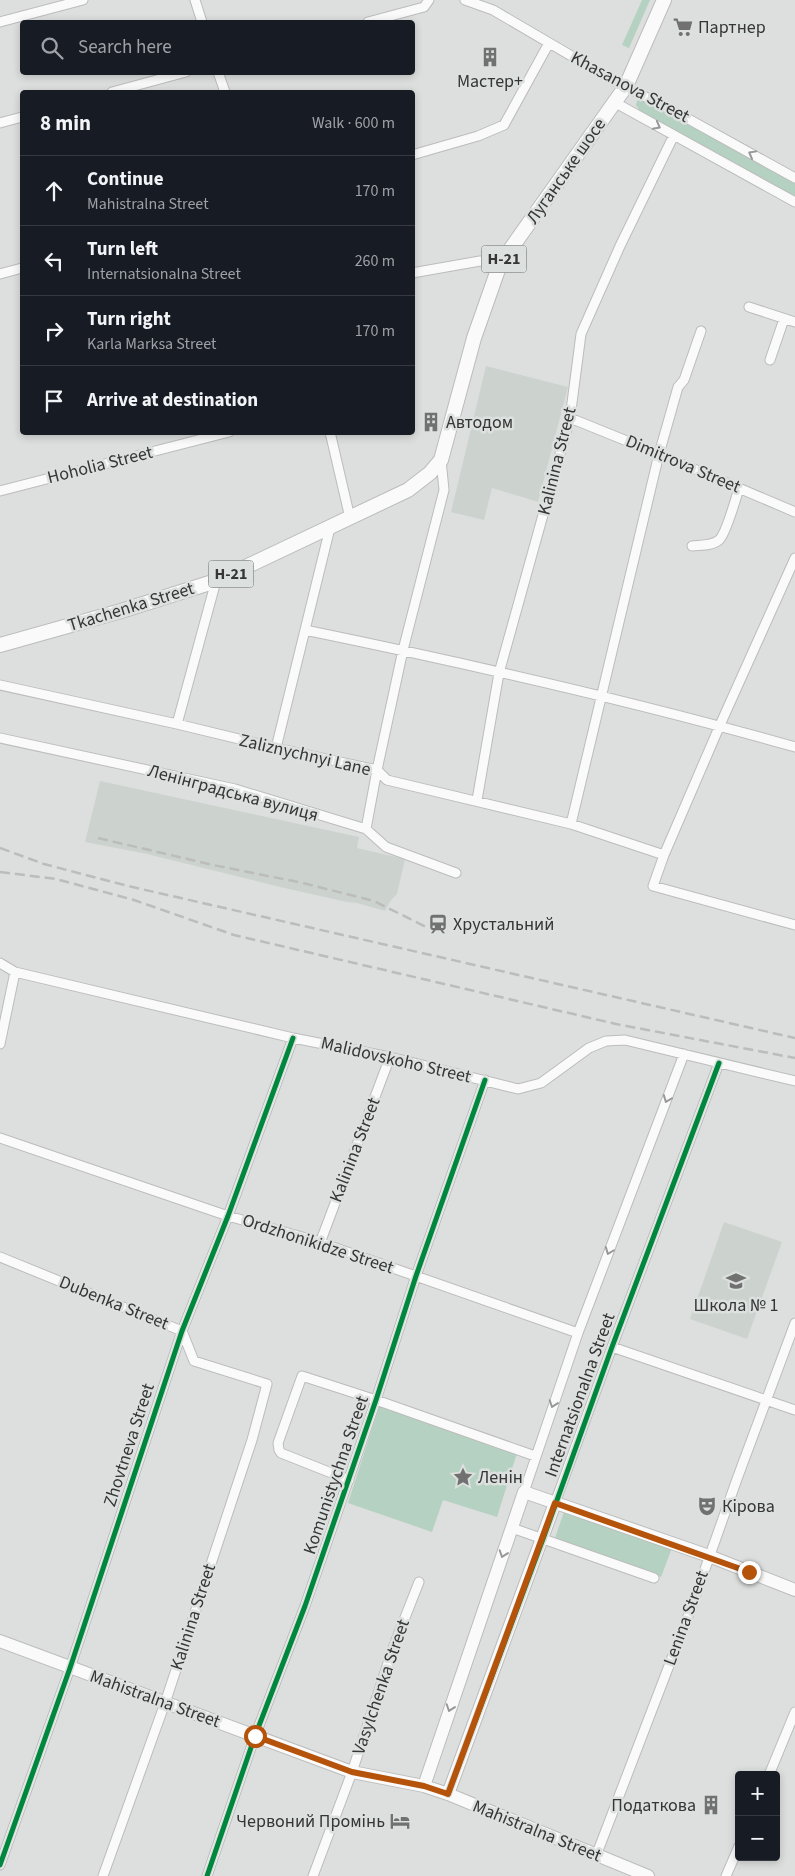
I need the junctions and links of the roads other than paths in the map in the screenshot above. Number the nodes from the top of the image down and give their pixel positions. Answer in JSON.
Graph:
{"nodes":[{"id":1,"x":83,"y":0,"type":"edge"},
{"id":2,"x":195,"y":0,"type":"edge"},
{"id":3,"x":429,"y":0,"type":"edge"},
{"id":4,"x":465,"y":0,"type":"edge"},
{"id":5,"x":664,"y":0,"type":"edge"},
{"id":6,"x":201,"y":20,"type":"edge"},
{"id":7,"x":375,"y":20,"type":"edge"},
{"id":8,"x":0,"y":22,"type":"edge"},
{"id":9,"x":549,"y":43,"type":"junction"},
{"id":10,"x":175,"y":75,"type":"edge"},
{"id":11,"x":219,"y":75,"type":"edge"},
{"id":12,"x":626,"y":86,"type":"junction"},
{"id":13,"x":119,"y":90,"type":"edge"},
{"id":14,"x":224,"y":90,"type":"edge"},
{"id":15,"x":614,"y":102,"type":"junction"},
{"id":16,"x":20,"y":118,"type":"edge"},
{"id":17,"x":0,"y":123,"type":"edge"},
{"id":18,"x":674,"y":135,"type":"junction"},
{"id":19,"x":415,"y":154,"type":"edge"},
{"id":20,"x":795,"y":178,"type":"edge"},
{"id":21,"x":795,"y":202,"type":"edge"},
{"id":22,"x":500,"y":264,"type":"junction"},
{"id":23,"x":20,"y":269,"type":"edge"},
{"id":24,"x":415,"y":272,"type":"edge"},
{"id":25,"x":0,"y":274,"type":"edge"},
{"id":26,"x":749,"y":307,"type":"dead end"},
{"id":27,"x":784,"y":319,"type":"junction"},
{"id":28,"x":795,"y":322,"type":"edge"},
{"id":29,"x":701,"y":331,"type":"dead end"},
{"id":30,"x":770,"y":360,"type":"dead end"},
{"id":31,"x":570,"y":418,"type":"junction"},
{"id":32,"x":217,"y":435,"type":"edge"},
{"id":33,"x":331,"y":435,"type":"edge"},
{"id":34,"x":659,"y":454,"type":"junction"},
{"id":35,"x":441,"y":460,"type":"junction"},
{"id":36,"x":739,"y":488,"type":"junction"},
{"id":37,"x":0,"y":491,"type":"edge"},
{"id":38,"x":795,"y":512,"type":"edge"},
{"id":39,"x":350,"y":518,"type":"junction"},
{"id":40,"x":330,"y":528,"type":"junction"},
{"id":41,"x":692,"y":546,"type":"dead end"},
{"id":42,"x":795,"y":558,"type":"edge"},
{"id":43,"x":216,"y":581,"type":"junction"},
{"id":44,"x":305,"y":630,"type":"junction"},
{"id":45,"x":0,"y":645,"type":"edge"},
{"id":46,"x":404,"y":650,"type":"junction"},
{"id":47,"x":499,"y":673,"type":"junction"},
{"id":48,"x":0,"y":685,"type":"edge"},
{"id":49,"x":601,"y":695,"type":"junction"},
{"id":50,"x":177,"y":724,"type":"junction"},
{"id":51,"x":720,"y":725,"type":"junction"},
{"id":52,"x":0,"y":738,"type":"edge"},
{"id":53,"x":795,"y":747,"type":"edge"},
{"id":54,"x":276,"y":748,"type":"junction"},
{"id":55,"x":377,"y":770,"type":"junction"},
{"id":56,"x":477,"y":800,"type":"junction"},
{"id":57,"x":571,"y":824,"type":"junction"},
{"id":58,"x":366,"y":829,"type":"junction"},
{"id":59,"x":664,"y":855,"type":"junction"},
{"id":60,"x":456,"y":873,"type":"dead end"},
{"id":61,"x":795,"y":925,"type":"edge"},
{"id":62,"x":0,"y":963,"type":"edge"},
{"id":63,"x":15,"y":972,"type":"junction"},
{"id":64,"x":293,"y":1038,"type":"junction"},
{"id":65,"x":0,"y":1044,"type":"edge"},
{"id":66,"x":684,"y":1054,"type":"junction"},
{"id":67,"x":390,"y":1057,"type":"junction"},
{"id":68,"x":719,"y":1063,"type":"junction"},
{"id":69,"x":484,"y":1080,"type":"junction"},
{"id":70,"x":795,"y":1081,"type":"edge"},
{"id":71,"x":0,"y":1138,"type":"edge"},
{"id":72,"x":228,"y":1216,"type":"junction"},
{"id":73,"x":320,"y":1243,"type":"junction"},
{"id":74,"x":0,"y":1257,"type":"edge"},
{"id":75,"x":416,"y":1276,"type":"junction"},
{"id":76,"x":795,"y":1323,"type":"edge"},
{"id":77,"x":182,"y":1331,"type":"junction"},
{"id":78,"x":578,"y":1332,"type":"junction"},
{"id":79,"x":612,"y":1347,"type":"junction"},
{"id":80,"x":266,"y":1384,"type":"joint"},
{"id":81,"x":376,"y":1400,"type":"junction"},
{"id":82,"x":766,"y":1400,"type":"junction"},
{"id":83,"x":795,"y":1410,"type":"edge"},
{"id":84,"x":535,"y":1456,"type":"junction"},
{"id":85,"x":349,"y":1480,"type":"junction"},
{"id":86,"x":524,"y":1492,"type":"junction"},
{"id":87,"x":555,"y":1503,"type":"junction"},
{"id":88,"x":512,"y":1528,"type":"junction"},
{"id":89,"x":543,"y":1539,"type":"junction"},
{"id":90,"x":709,"y":1556,"type":"junction"},
{"id":91,"x":654,"y":1578,"type":"dead end"},
{"id":92,"x":419,"y":1582,"type":"dead end"},
{"id":93,"x":795,"y":1590,"type":"edge"},
{"id":94,"x":0,"y":1641,"type":"edge"},
{"id":95,"x":70,"y":1668,"type":"junction"},
{"id":96,"x":165,"y":1703,"type":"junction"},
{"id":97,"x":795,"y":1712,"type":"edge"},
{"id":98,"x":255,"y":1736,"type":"junction"},
{"id":99,"x":771,"y":1771,"type":"edge"},
{"id":100,"x":352,"y":1772,"type":"junction"},
{"id":101,"x":424,"y":1786,"type":"junction"},
{"id":102,"x":448,"y":1794,"type":"junction"},
{"id":103,"x":735,"y":1855,"type":"edge"},
{"id":104,"x":596,"y":1856,"type":"junction"},
{"id":105,"x":0,"y":1864,"type":"edge"},
{"id":106,"x":103,"y":1876,"type":"edge"},
{"id":107,"x":208,"y":1876,"type":"edge"},
{"id":108,"x":313,"y":1876,"type":"edge"},
{"id":109,"x":648,"y":1876,"type":"edge"},
{"id":110,"x":726,"y":1876,"type":"edge"}],
"edges":[{"from":1,"to":8,"type":"street"},
{"from":2,"to":6,"type":"street"},
{"from":3,"to":7,"type":"street"},
{"from":4,"to":9,"type":"street","name":"Khasanova Street"},
{"from":5,"to":12,"type":"main road","name":"Луганське шосе","number":"Н-21"},
{"from":9,"to":12,"type":"street","name":"Khasanova Street"},
{"from":9,"to":19,"type":"street"},
{"from":10,"to":13,"type":"street"},
{"from":11,"to":14,"type":"street"},
{"from":12,"to":15,"type":"main road","name":"Луганське шосе","number":"Н-21"},
{"from":20,"to":12,"type":"street","name":"Khasanova Street","one_way":true},
{"from":15,"to":18,"type":"street","name":"Khasanova Street","one_way":true},
{"from":15,"to":22,"type":"main road","name":"Луганське шосе","number":"Н-21"},
{"from":16,"to":17,"type":"street"},
{"from":18,"to":21,"type":"street","name":"Khasanova Street"},
{"from":18,"to":31,"type":"street","name":"Kalinina Street"},
{"from":22,"to":24,"type":"street"},
{"from":22,"to":35,"type":"main road","name":"Луганське шосе","number":"Н-21"},
{"from":23,"to":25,"type":"street"},
{"from":26,"to":27,"type":"street"},
{"from":27,"to":28,"type":"street"},
{"from":27,"to":30,"type":"street"},
{"from":29,"to":34,"type":"street"},
{"from":31,"to":34,"type":"street","name":"Dimitrova Street"},
{"from":31,"to":47,"type":"street","name":"Kalinina Street"},
{"from":32,"to":37,"type":"street","name":"Hoholia Street"},
{"from":33,"to":39,"type":"street"},
{"from":34,"to":36,"type":"street","name":"Dimitrova Street"},
{"from":34,"to":49,"type":"street"},
{"from":35,"to":39,"type":"main road","name":"Tkachenka Street","number":"Н-21"},
{"from":35,"to":46,"type":"street"},
{"from":36,"to":38,"type":"street","name":"Dimitrova Street"},
{"from":36,"to":41,"type":"street"},
{"from":39,"to":40,"type":"main road","name":"Tkachenka Street","number":"Н-21"},
{"from":40,"to":43,"type":"main road","name":"Tkachenka Street","number":"Н-21"},
{"from":40,"to":44,"type":"street"},
{"from":42,"to":51,"type":"street"},
{"from":43,"to":45,"type":"main road","name":"Tkachenka Street","number":"Н-21"},
{"from":43,"to":50,"type":"street"},
{"from":44,"to":46,"type":"street"},
{"from":44,"to":54,"type":"street"},
{"from":46,"to":47,"type":"street"},
{"from":46,"to":55,"type":"street"},
{"from":47,"to":49,"type":"street"},
{"from":47,"to":56,"type":"street","name":"Kalinina Street"},
{"from":48,"to":50,"type":"street","name":"Zaliznychnyi Lane"},
{"from":49,"to":51,"type":"street"},
{"from":49,"to":57,"type":"street"},
{"from":50,"to":54,"type":"street","name":"Zaliznychnyi Lane"},
{"from":51,"to":53,"type":"street"},
{"from":51,"to":59,"type":"street"},
{"from":52,"to":58,"type":"street","name":"Ленінградська вулиця"},
{"from":54,"to":55,"type":"street","name":"Zaliznychnyi Lane"},
{"from":55,"to":56,"type":"street","name":"Zaliznychnyi Lane"},
{"from":55,"to":58,"type":"street"},
{"from":56,"to":57,"type":"street","name":"Zaliznychnyi Lane"},
{"from":57,"to":59,"type":"street","name":"Zaliznychnyi Lane"},
{"from":58,"to":60,"type":"street","name":"Ленінградська вулиця"},
{"from":59,"to":61,"type":"street"},
{"from":62,"to":63,"type":"street","name":"Malidovskoho Street"},
{"from":63,"to":64,"type":"street","name":"Malidovskoho Street"},
{"from":63,"to":65,"type":"street"},
{"from":64,"to":67,"type":"street","name":"Malidovskoho Street"},
{"from":64,"to":72,"type":"street","name":"Zhovtneva Street"},
{"from":66,"to":68,"type":"street","name":"Malidovskoho Street"},
{"from":66,"to":69,"type":"street","name":"Malidovskoho Street"},
{"from":66,"to":78,"type":"street","name":"Internatsionalna Street","one_way":true},
{"from":67,"to":69,"type":"street","name":"Malidovskoho Street"},
{"from":67,"to":73,"type":"street","name":"Kalinina Street"},
{"from":68,"to":70,"type":"street","name":"Malidovskoho Street"},
{"from":68,"to":79,"type":"street","name":"Internatsionalna Street"},
{"from":69,"to":75,"type":"street","name":"Komunistychna Street"},
{"from":71,"to":72,"type":"street","name":"Ordzhonikidze Street"},
{"from":72,"to":73,"type":"street","name":"Ordzhonikidze Street"},
{"from":72,"to":77,"type":"street","name":"Zhovtneva Street"},
{"from":73,"to":75,"type":"street","name":"Ordzhonikidze Street"},
{"from":74,"to":77,"type":"street","name":"Dubenka Street"},
{"from":75,"to":78,"type":"street","name":"Ordzhonikidze Street"},
{"from":75,"to":81,"type":"street","name":"Komunistychna Street"},
{"from":76,"to":82,"type":"street","name":"Lenina Street"},
{"from":77,"to":80,"type":"street","name":"Dubenka Street"},
{"from":77,"to":95,"type":"street","name":"Zhovtneva Street"},
{"from":78,"to":84,"type":"street","name":"Internatsionalna Street","one_way":true},
{"from":79,"to":82,"type":"street"},
{"from":79,"to":87,"type":"street","name":"Internatsionalna Street"},
{"from":80,"to":96,"type":"street","name":"Kalinina Street"},
{"from":81,"to":84,"type":"street"},
{"from":81,"to":85,"type":"street","name":"Komunistychna Street"},
{"from":81,"to":85,"type":"street"},
{"from":82,"to":83,"type":"street"},
{"from":82,"to":90,"type":"street","name":"Lenina Street"},
{"from":84,"to":86,"type":"street","name":"Internatsionalna Street"},
{"from":85,"to":98,"type":"street","name":"Komunistychna Street"},
{"from":86,"to":87,"type":"street"},
{"from":86,"to":88,"type":"street","name":"Internatsionalna Street"},
{"from":87,"to":89,"type":"street","name":"Internatsionalna Street"},
{"from":87,"to":90,"type":"street"},
{"from":88,"to":89,"type":"street"},
{"from":88,"to":101,"type":"street","name":"Internatsionalna Street","one_way":true},
{"from":89,"to":91,"type":"street"},
{"from":89,"to":102,"type":"street","name":"Internatsionalna Street"},
{"from":90,"to":93,"type":"street"},
{"from":90,"to":104,"type":"street","name":"Lenina Street"},
{"from":92,"to":100,"type":"street","name":"Vasylchenka Street"},
{"from":94,"to":95,"type":"street","name":"Mahistralna Street"},
{"from":95,"to":96,"type":"street","name":"Mahistralna Street"},
{"from":95,"to":105,"type":"street","name":"Zhovtneva Street"},
{"from":96,"to":98,"type":"street","name":"Mahistralna Street"},
{"from":96,"to":106,"type":"street","name":"Kalinina Street"},
{"from":97,"to":99,"type":"street"},
{"from":98,"to":100,"type":"street","name":"Mahistralna Street"},
{"from":98,"to":107,"type":"street","name":"Komunistychna Street"},
{"from":100,"to":101,"type":"street","name":"Mahistralna Street"},
{"from":100,"to":108,"type":"street","name":"Vasylchenka Street"},
{"from":101,"to":102,"type":"street","name":"Mahistralna Street"},
{"from":102,"to":104,"type":"street","name":"Mahistralna Street"},
{"from":103,"to":110,"type":"street"},
{"from":104,"to":109,"type":"street","name":"Mahistralna Street"}]}
